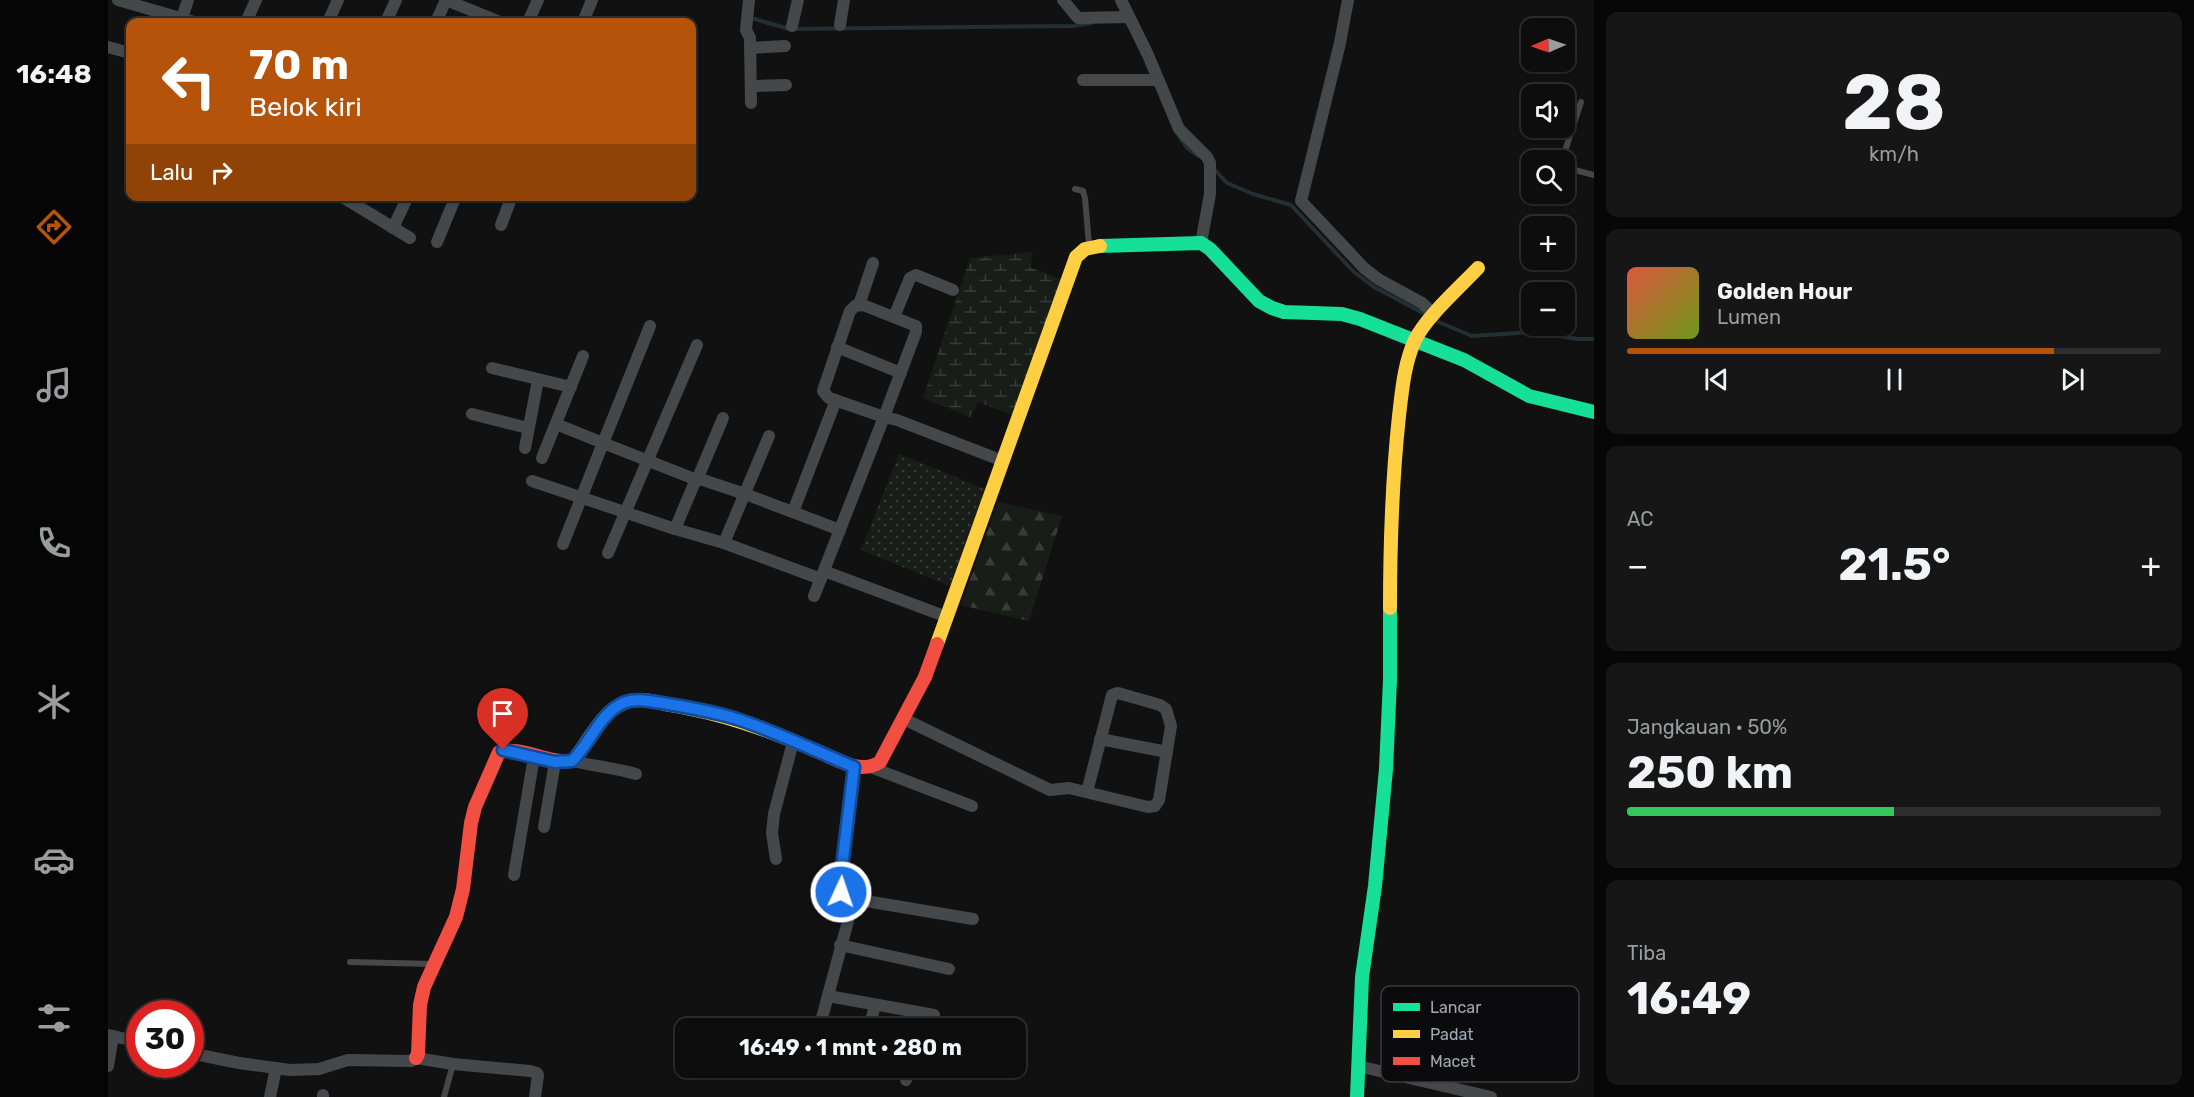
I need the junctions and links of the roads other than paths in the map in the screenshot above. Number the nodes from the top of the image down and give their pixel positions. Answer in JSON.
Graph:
{"nodes":[{"id":1,"x":118,"y":0,"type":"edge"},
{"id":2,"x":188,"y":0,"type":"edge"},
{"id":3,"x":256,"y":0,"type":"edge"},
{"id":4,"x":338,"y":0,"type":"edge"},
{"id":5,"x":396,"y":0,"type":"edge"},
{"id":6,"x":446,"y":0,"type":"edge"},
{"id":7,"x":537,"y":0,"type":"edge"},
{"id":8,"x":592,"y":0,"type":"edge"},
{"id":9,"x":749,"y":0,"type":"edge"},
{"id":10,"x":798,"y":0,"type":"edge"},
{"id":11,"x":844,"y":0,"type":"edge"},
{"id":12,"x":1063,"y":0,"type":"edge"},
{"id":13,"x":1121,"y":0,"type":"edge"},
{"id":14,"x":1348,"y":0,"type":"edge"},
{"id":15,"x":138,"y":3,"type":"edge"},
{"id":16,"x":1128,"y":17,"type":"junction"},
{"id":17,"x":182,"y":18,"type":"edge"},
{"id":18,"x":188,"y":18,"type":"edge"},
{"id":19,"x":249,"y":18,"type":"edge"},
{"id":20,"x":330,"y":18,"type":"edge"},
{"id":21,"x":388,"y":18,"type":"edge"},
{"id":22,"x":438,"y":18,"type":"edge"},
{"id":23,"x":490,"y":18,"type":"edge"},
{"id":24,"x":530,"y":18,"type":"edge"},
{"id":25,"x":585,"y":18,"type":"edge"},
{"id":26,"x":840,"y":24,"type":"dead end"},
{"id":27,"x":792,"y":26,"type":"dead end"},
{"id":28,"x":785,"y":46,"type":"dead end"},
{"id":29,"x":108,"y":47,"type":"edge"},
{"id":30,"x":750,"y":48,"type":"junction"},
{"id":31,"x":126,"y":52,"type":"edge"},
{"id":32,"x":1083,"y":80,"type":"dead end"},
{"id":33,"x":1157,"y":80,"type":"junction"},
{"id":34,"x":786,"y":85,"type":"dead end"},
{"id":35,"x":751,"y":86,"type":"junction"},
{"id":36,"x":1581,"y":102,"type":"dead end"},
{"id":37,"x":751,"y":103,"type":"dead end"},
{"id":38,"x":1565,"y":150,"type":"edge"},
{"id":39,"x":1575,"y":170,"type":"edge"},
{"id":40,"x":1594,"y":175,"type":"edge"},
{"id":41,"x":1075,"y":189,"type":"dead end"},
{"id":42,"x":349,"y":201,"type":"edge"},
{"id":43,"x":406,"y":201,"type":"edge"},
{"id":44,"x":454,"y":201,"type":"edge"},
{"id":45,"x":510,"y":201,"type":"edge"},
{"id":46,"x":501,"y":225,"type":"dead end"},
{"id":47,"x":393,"y":228,"type":"junction"},
{"id":48,"x":410,"y":238,"type":"dead end"},
{"id":49,"x":437,"y":242,"type":"dead end"},
{"id":50,"x":1201,"y":243,"type":"junction"},
{"id":51,"x":1089,"y":247,"type":"junction"},
{"id":52,"x":873,"y":263,"type":"dead end"},
{"id":53,"x":1478,"y":268,"type":"dead end"},
{"id":54,"x":953,"y":290,"type":"dead end"},
{"id":55,"x":859,"y":305,"type":"junction"},
{"id":56,"x":894,"y":316,"type":"junction"},
{"id":57,"x":650,"y":326,"type":"dead end"},
{"id":58,"x":1425,"y":326,"type":"junction"},
{"id":59,"x":697,"y":345,"type":"dead end"},
{"id":60,"x":837,"y":347,"type":"junction"},
{"id":61,"x":583,"y":356,"type":"dead end"},
{"id":62,"x":492,"y":368,"type":"dead end"},
{"id":63,"x":901,"y":373,"type":"junction"},
{"id":64,"x":538,"y":380,"type":"junction"},
{"id":65,"x":571,"y":387,"type":"junction"},
{"id":66,"x":836,"y":400,"type":"junction"},
{"id":67,"x":1594,"y":412,"type":"edge"},
{"id":68,"x":472,"y":414,"type":"dead end"},
{"id":69,"x":884,"y":417,"type":"junction"},
{"id":70,"x":723,"y":418,"type":"dead end"},
{"id":71,"x":556,"y":424,"type":"junction"},
{"id":72,"x":528,"y":428,"type":"junction"},
{"id":73,"x":769,"y":436,"type":"dead end"},
{"id":74,"x":603,"y":443,"type":"junction"},
{"id":75,"x":525,"y":448,"type":"dead end"},
{"id":76,"x":542,"y":458,"type":"dead end"},
{"id":77,"x":1003,"y":460,"type":"junction"},
{"id":78,"x":649,"y":462,"type":"junction"},
{"id":79,"x":697,"y":480,"type":"junction"},
{"id":80,"x":532,"y":481,"type":"dead end"},
{"id":81,"x":745,"y":494,"type":"junction"},
{"id":82,"x":582,"y":497,"type":"junction"},
{"id":83,"x":793,"y":512,"type":"junction"},
{"id":84,"x":627,"y":513,"type":"junction"},
{"id":85,"x":675,"y":529,"type":"junction"},
{"id":86,"x":840,"y":530,"type":"junction"},
{"id":87,"x":724,"y":543,"type":"junction"},
{"id":88,"x":563,"y":544,"type":"dead end"},
{"id":89,"x":608,"y":553,"type":"dead end"},
{"id":90,"x":823,"y":575,"type":"junction"},
{"id":91,"x":814,"y":596,"type":"dead end"},
{"id":92,"x":947,"y":617,"type":"junction"},
{"id":93,"x":904,"y":719,"type":"junction"},
{"id":94,"x":1100,"y":739,"type":"junction"},
{"id":95,"x":794,"y":742,"type":"junction"},
{"id":96,"x":1167,"y":752,"type":"junction"},
{"id":97,"x":534,"y":757,"type":"junction"},
{"id":98,"x":572,"y":761,"type":"junction"},
{"id":99,"x":555,"y":762,"type":"junction"},
{"id":100,"x":854,"y":767,"type":"junction"},
{"id":101,"x":873,"y":768,"type":"junction"},
{"id":102,"x":636,"y":774,"type":"dead end"},
{"id":103,"x":1087,"y":792,"type":"junction"},
{"id":104,"x":972,"y":806,"type":"dead end"},
{"id":105,"x":544,"y":826,"type":"dead end"},
{"id":106,"x":776,"y":859,"type":"dead end"},
{"id":107,"x":514,"y":875,"type":"dead end"},
{"id":108,"x":854,"y":899,"type":"junction"},
{"id":109,"x":973,"y":919,"type":"dead end"},
{"id":110,"x":840,"y":945,"type":"junction"},
{"id":111,"x":350,"y":962,"type":"dead end"},
{"id":112,"x":434,"y":964,"type":"junction"},
{"id":113,"x":949,"y":969,"type":"dead end"},
{"id":114,"x":828,"y":996,"type":"junction"},
{"id":115,"x":875,"y":1005,"type":"junction"},
{"id":116,"x":921,"y":1013,"type":"junction"},
{"id":117,"x":934,"y":1015,"type":"dead end"},
{"id":118,"x":822,"y":1018,"type":"edge"},
{"id":119,"x":872,"y":1018,"type":"edge"},
{"id":120,"x":920,"y":1018,"type":"edge"},
{"id":121,"x":111,"y":1035,"type":"edge"},
{"id":122,"x":126,"y":1039,"type":"edge"},
{"id":123,"x":204,"y":1056,"type":"edge"},
{"id":124,"x":416,"y":1058,"type":"junction"},
{"id":125,"x":453,"y":1064,"type":"junction"},
{"id":126,"x":108,"y":1066,"type":"edge"},
{"id":127,"x":1358,"y":1066,"type":"junction"},
{"id":128,"x":276,"y":1068,"type":"junction"},
{"id":129,"x":1381,"y":1071,"type":"edge"},
{"id":130,"x":1427,"y":1082,"type":"edge"},
{"id":131,"x":270,"y":1097,"type":"edge"},
{"id":132,"x":444,"y":1097,"type":"edge"},
{"id":133,"x":535,"y":1097,"type":"edge"},
{"id":134,"x":1357,"y":1097,"type":"edge"},
{"id":135,"x":1491,"y":1097,"type":"edge"}],
"edges":[{"from":1,"to":15,"type":"street"},
{"from":2,"to":18,"type":"street"},
{"from":3,"to":19,"type":"street"},
{"from":4,"to":20,"type":"street"},
{"from":5,"to":21,"type":"street"},
{"from":6,"to":22,"type":"street"},
{"from":6,"to":23,"type":"street"},
{"from":7,"to":24,"type":"street"},
{"from":8,"to":25,"type":"street"},
{"from":9,"to":30,"type":"street"},
{"from":10,"to":27,"type":"street"},
{"from":11,"to":26,"type":"street"},
{"from":12,"to":16,"type":"street"},
{"from":13,"to":16,"type":"street"},
{"from":14,"to":58,"type":"street"},
{"from":15,"to":17,"type":"street"},
{"from":16,"to":33,"type":"street"},
{"from":28,"to":30,"type":"street"},
{"from":29,"to":31,"type":"street"},
{"from":30,"to":35,"type":"street"},
{"from":32,"to":33,"type":"street"},
{"from":33,"to":50,"type":"street"},
{"from":34,"to":35,"type":"street"},
{"from":35,"to":37,"type":"street"},
{"from":36,"to":38,"type":"lane"},
{"from":39,"to":40,"type":"lane"},
{"from":41,"to":51,"type":"lane"},
{"from":42,"to":47,"type":"street"},
{"from":43,"to":47,"type":"street"},
{"from":44,"to":49,"type":"street"},
{"from":45,"to":46,"type":"street"},
{"from":47,"to":48,"type":"street"},
{"from":50,"to":51,"type":"street"},
{"from":50,"to":58,"type":"street"},
{"from":51,"to":77,"type":"street"},
{"from":52,"to":55,"type":"street"},
{"from":53,"to":58,"type":"street"},
{"from":54,"to":56,"type":"street"},
{"from":55,"to":56,"type":"street"},
{"from":55,"to":60,"type":"street"},
{"from":56,"to":63,"type":"street"},
{"from":57,"to":74,"type":"street"},
{"from":58,"to":67,"type":"street"},
{"from":58,"to":127,"type":"street"},
{"from":59,"to":78,"type":"street"},
{"from":60,"to":63,"type":"street"},
{"from":60,"to":66,"type":"street"},
{"from":61,"to":65,"type":"street"},
{"from":62,"to":64,"type":"street"},
{"from":63,"to":69,"type":"street"},
{"from":64,"to":65,"type":"street"},
{"from":64,"to":72,"type":"street"},
{"from":65,"to":71,"type":"street"},
{"from":66,"to":69,"type":"street"},
{"from":66,"to":83,"type":"street"},
{"from":68,"to":72,"type":"street"},
{"from":69,"to":77,"type":"street"},
{"from":69,"to":86,"type":"street"},
{"from":70,"to":79,"type":"street"},
{"from":71,"to":74,"type":"street"},
{"from":71,"to":76,"type":"street"},
{"from":72,"to":75,"type":"street"},
{"from":73,"to":81,"type":"street"},
{"from":74,"to":78,"type":"street"},
{"from":74,"to":82,"type":"street"},
{"from":77,"to":92,"type":"street"},
{"from":78,"to":79,"type":"street"},
{"from":78,"to":84,"type":"street"},
{"from":79,"to":81,"type":"street"},
{"from":79,"to":85,"type":"street"},
{"from":80,"to":82,"type":"street"},
{"from":81,"to":83,"type":"street"},
{"from":81,"to":87,"type":"street"},
{"from":82,"to":84,"type":"street"},
{"from":82,"to":88,"type":"street"},
{"from":83,"to":86,"type":"street"},
{"from":84,"to":85,"type":"street"},
{"from":84,"to":89,"type":"street"},
{"from":85,"to":87,"type":"street"},
{"from":86,"to":90,"type":"street"},
{"from":87,"to":90,"type":"street"},
{"from":90,"to":91,"type":"street"},
{"from":90,"to":92,"type":"street"},
{"from":92,"to":93,"type":"street"},
{"from":93,"to":101,"type":"street"},
{"from":93,"to":103,"type":"street"},
{"from":94,"to":96,"type":"street"},
{"from":94,"to":96,"type":"street"},
{"from":94,"to":103,"type":"street"},
{"from":95,"to":98,"type":"street"},
{"from":95,"to":100,"type":"street"},
{"from":95,"to":106,"type":"street"},
{"from":96,"to":103,"type":"street"},
{"from":97,"to":99,"type":"street"},
{"from":97,"to":107,"type":"street"},
{"from":97,"to":112,"type":"street"},
{"from":98,"to":99,"type":"street"},
{"from":98,"to":102,"type":"street"},
{"from":99,"to":105,"type":"street"},
{"from":100,"to":101,"type":"street"},
{"from":100,"to":108,"type":"street"},
{"from":101,"to":104,"type":"street"},
{"from":108,"to":109,"type":"street"},
{"from":108,"to":110,"type":"street"},
{"from":110,"to":113,"type":"street"},
{"from":110,"to":114,"type":"street"},
{"from":111,"to":112,"type":"lane"},
{"from":112,"to":124,"type":"street"},
{"from":114,"to":115,"type":"street"},
{"from":114,"to":118,"type":"street"},
{"from":115,"to":116,"type":"street"},
{"from":115,"to":119,"type":"street"},
{"from":116,"to":117,"type":"street"},
{"from":116,"to":120,"type":"street"},
{"from":121,"to":122,"type":"street"},
{"from":121,"to":126,"type":"street"},
{"from":123,"to":128,"type":"street"},
{"from":124,"to":125,"type":"street"},
{"from":124,"to":128,"type":"street"},
{"from":125,"to":132,"type":"lane"},
{"from":125,"to":133,"type":"street"},
{"from":127,"to":129,"type":"street"},
{"from":127,"to":134,"type":"street"},
{"from":128,"to":131,"type":"street"},
{"from":130,"to":135,"type":"street"}]}
